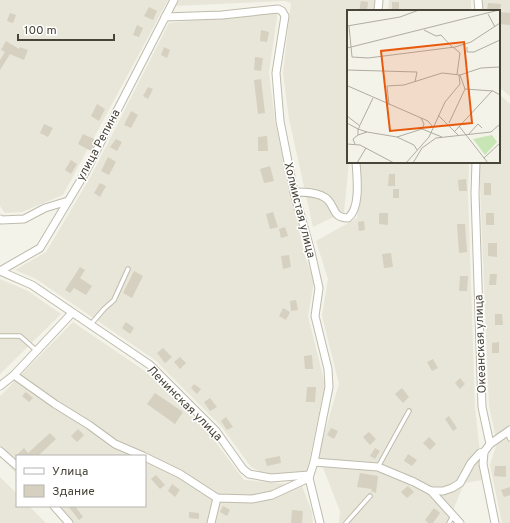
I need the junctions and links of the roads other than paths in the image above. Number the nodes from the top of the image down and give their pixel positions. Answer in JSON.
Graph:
{"nodes":[{"id":1,"x":174,"y":0,"type":"edge"},
{"id":2,"x":379,"y":0,"type":"edge"},
{"id":3,"x":478,"y":0,"type":"edge"},
{"id":4,"x":378,"y":10,"type":"edge"},
{"id":5,"x":479,"y":10,"type":"edge"},
{"id":6,"x":165,"y":16,"type":"junction"},
{"id":7,"x":356,"y":163,"type":"edge"},
{"id":8,"x":476,"y":163,"type":"edge"},
{"id":9,"x":294,"y":192,"type":"junction"},
{"id":10,"x":68,"y":201,"type":"junction"},
{"id":11,"x":0,"y":219,"type":"edge"},
{"id":12,"x":128,"y":269,"type":"dead end"},
{"id":13,"x":0,"y":271,"type":"edge"},
{"id":14,"x":72,"y":313,"type":"junction"},
{"id":15,"x":90,"y":325,"type":"junction"},
{"id":16,"x":0,"y":336,"type":"edge"},
{"id":17,"x":37,"y":351,"type":"junction"},
{"id":18,"x":14,"y":375,"type":"junction"},
{"id":19,"x":0,"y":386,"type":"edge"},
{"id":20,"x":410,"y":410,"type":"dead end"},
{"id":21,"x":509,"y":434,"type":"edge"},
{"id":22,"x":490,"y":444,"type":"junction"},
{"id":23,"x":0,"y":451,"type":"edge"},
{"id":24,"x":484,"y":452,"type":"junction"},
{"id":25,"x":142,"y":455,"type":"edge"},
{"id":26,"x":146,"y":457,"type":"edge"},
{"id":27,"x":314,"y":462,"type":"junction"},
{"id":28,"x":16,"y":465,"type":"edge"},
{"id":29,"x":378,"y":468,"type":"junction"},
{"id":30,"x":309,"y":477,"type":"junction"},
{"id":31,"x":431,"y":491,"type":"junction"},
{"id":32,"x":370,"y":496,"type":"dead end"},
{"id":33,"x":217,"y":498,"type":"junction"},
{"id":34,"x":55,"y":507,"type":"edge"},
{"id":35,"x":453,"y":516,"type":"junction"},
{"id":36,"x":69,"y":523,"type":"edge"},
{"id":37,"x":211,"y":523,"type":"edge"},
{"id":38,"x":320,"y":523,"type":"edge"},
{"id":39,"x":346,"y":523,"type":"edge"},
{"id":40,"x":449,"y":523,"type":"edge"},
{"id":41,"x":460,"y":523,"type":"edge"},
{"id":42,"x":495,"y":523,"type":"edge"}],
"edges":[{"from":1,"to":6,"type":"street","name":"улица Репина"},
{"from":2,"to":4,"type":"street"},
{"from":3,"to":5,"type":"street"},
{"from":6,"to":9,"type":"street","name":"Холмистая улица"},
{"from":6,"to":10,"type":"street","name":"улица Репина"},
{"from":7,"to":9,"type":"street"},
{"from":8,"to":22,"type":"street","name":"Океанская улица"},
{"from":9,"to":27,"type":"street","name":"Холмистая улица"},
{"from":10,"to":11,"type":"street"},
{"from":10,"to":13,"type":"street","name":"улица Репина"},
{"from":12,"to":15,"type":"lane"},
{"from":13,"to":14,"type":"street","name":"Ленинская улица"},
{"from":14,"to":15,"type":"street","name":"Ленинская улица"},
{"from":14,"to":17,"type":"street"},
{"from":15,"to":30,"type":"street","name":"Ленинская улица"},
{"from":16,"to":17,"type":"lane"},
{"from":17,"to":18,"type":"street"},
{"from":18,"to":19,"type":"street"},
{"from":18,"to":25,"type":"street"},
{"from":20,"to":29,"type":"lane"},
{"from":21,"to":22,"type":"street"},
{"from":22,"to":24,"type":"street"},
{"from":23,"to":28,"type":"street"},
{"from":24,"to":31,"type":"street"},
{"from":24,"to":42,"type":"street"},
{"from":26,"to":33,"type":"street"},
{"from":27,"to":29,"type":"street"},
{"from":27,"to":30,"type":"street","name":"Холмистая улица"},
{"from":29,"to":31,"type":"street"},
{"from":30,"to":33,"type":"street"},
{"from":30,"to":38,"type":"street"},
{"from":31,"to":35,"type":"street"},
{"from":32,"to":39,"type":"lane"},
{"from":33,"to":37,"type":"street"},
{"from":34,"to":36,"type":"street"},
{"from":35,"to":40,"type":"lane"},
{"from":35,"to":41,"type":"street"}]}
